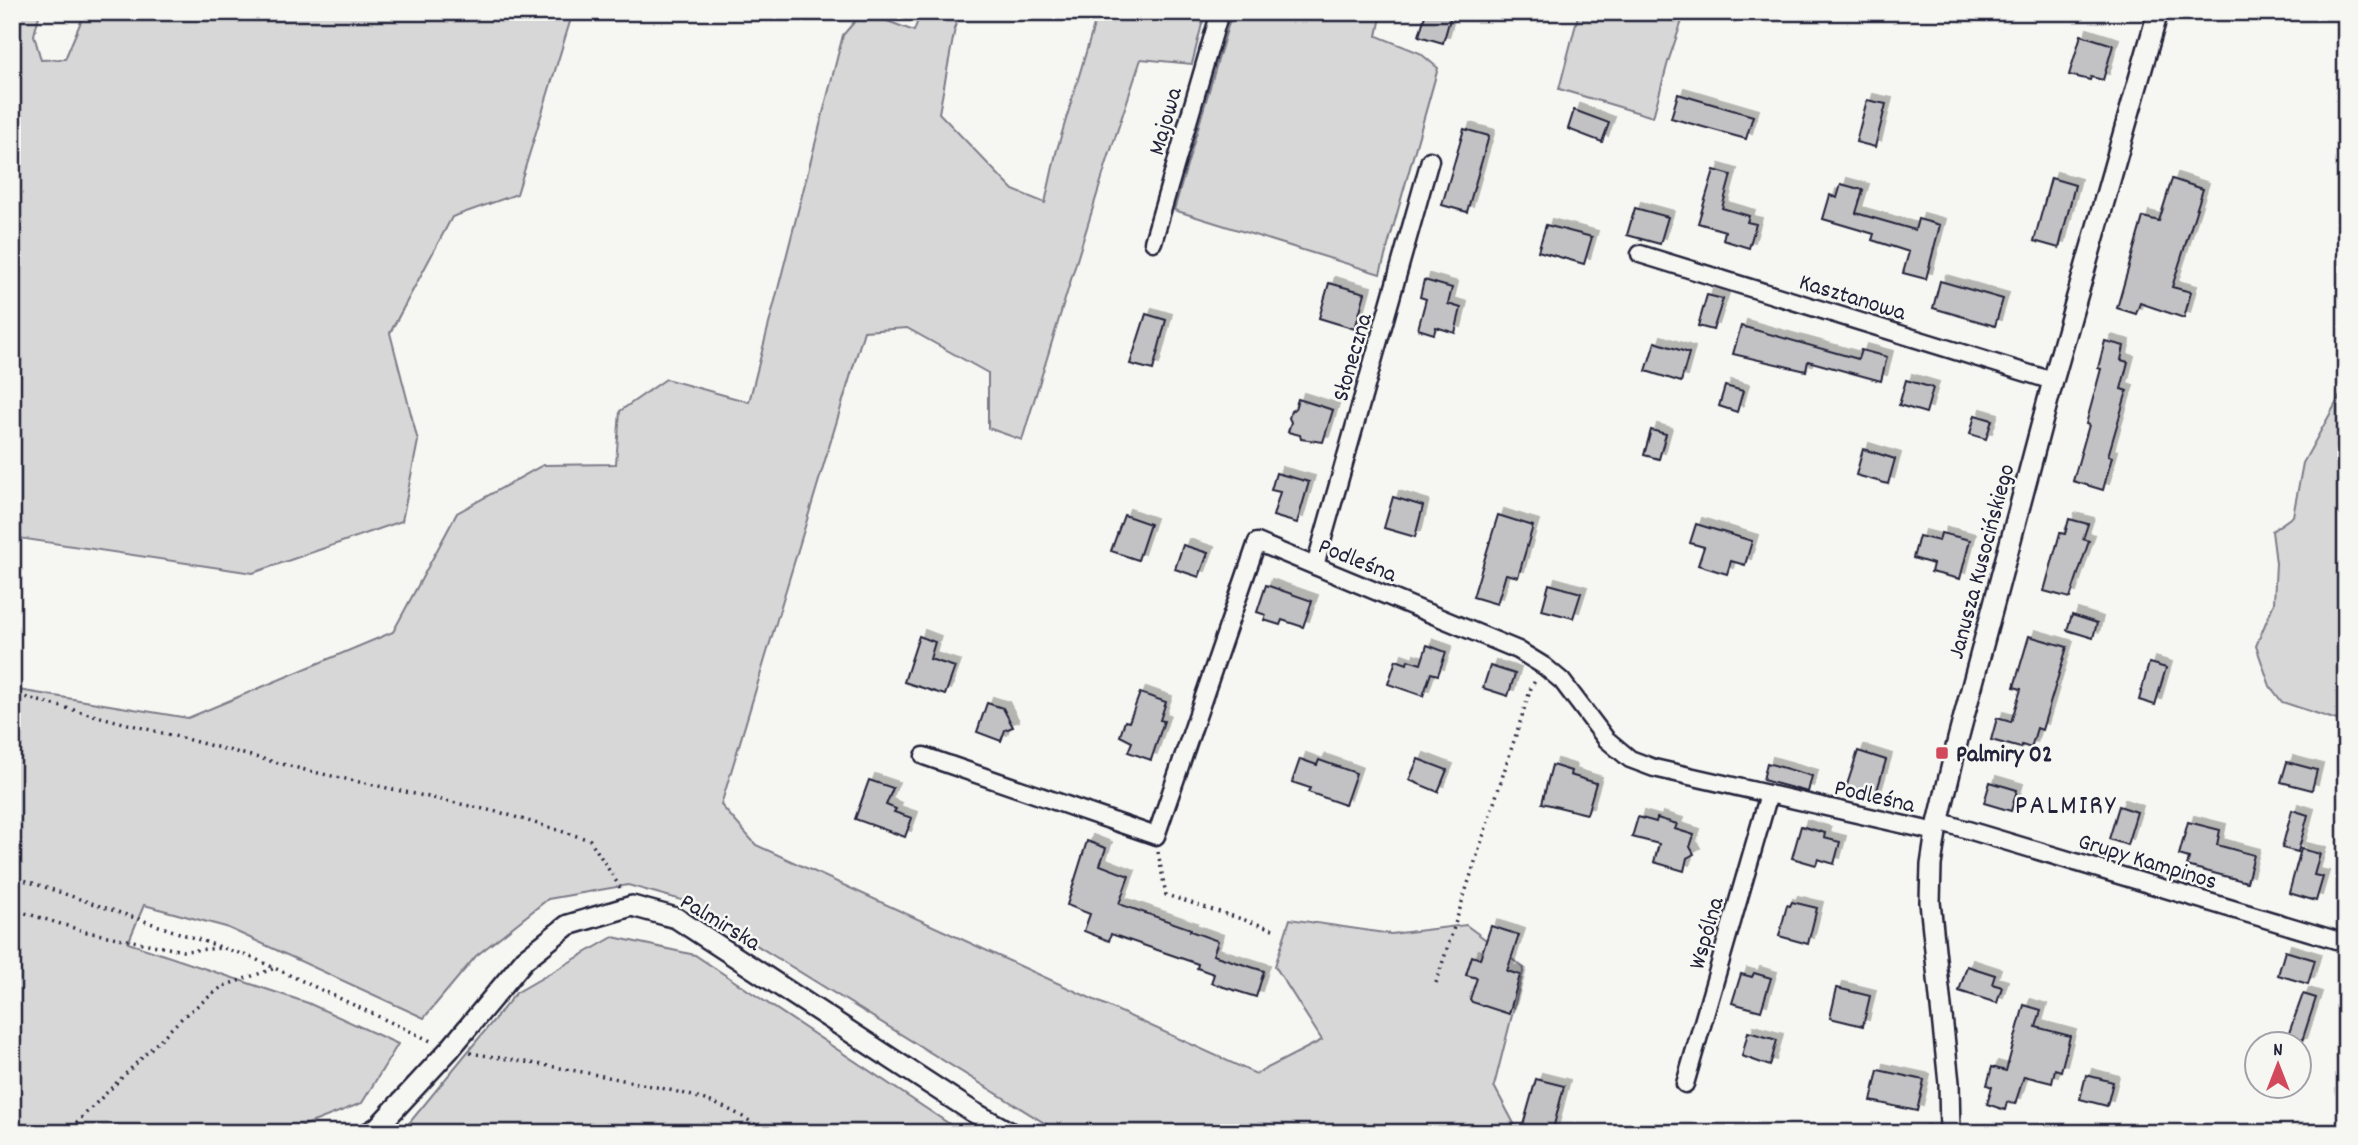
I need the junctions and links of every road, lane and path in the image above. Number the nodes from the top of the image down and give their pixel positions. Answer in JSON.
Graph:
{"nodes":[{"id":1,"x":1220,"y":12,"type":"edge"},
{"id":2,"x":2158,"y":12,"type":"edge"},
{"id":3,"x":1430,"y":160,"type":"dead end"},
{"id":4,"x":1153,"y":242,"type":"dead end"},
{"id":5,"x":1640,"y":254,"type":"dead end"},
{"id":6,"x":2053,"y":382,"type":"junction"},
{"id":7,"x":1315,"y":566,"type":"junction"},
{"id":8,"x":1544,"y":666,"type":"junction"},
{"id":9,"x":12,"y":694,"type":"edge"},
{"id":10,"x":924,"y":756,"type":"dead end"},
{"id":11,"x":1769,"y":794,"type":"junction"},
{"id":12,"x":1937,"y":826,"type":"junction"},
{"id":13,"x":1156,"y":836,"type":"junction"},
{"id":14,"x":12,"y":876,"type":"edge"},
{"id":15,"x":632,"y":906,"type":"junction"},
{"id":16,"x":12,"y":909,"type":"edge"},
{"id":17,"x":1273,"y":929,"type":"dead end"},
{"id":18,"x":2346,"y":943,"type":"edge"},
{"id":19,"x":224,"y":948,"type":"junction"},
{"id":20,"x":275,"y":968,"type":"junction"},
{"id":21,"x":1436,"y":983,"type":"dead end"},
{"id":22,"x":450,"y":1049,"type":"junction"},
{"id":23,"x":1685,"y":1084,"type":"dead end"},
{"id":24,"x":66,"y":1133,"type":"edge"},
{"id":25,"x":368,"y":1133,"type":"edge"},
{"id":26,"x":766,"y":1133,"type":"edge"},
{"id":27,"x":1011,"y":1133,"type":"edge"},
{"id":28,"x":1950,"y":1133,"type":"edge"}],
"edges":[{"from":1,"to":4,"type":"street","name":"Majowa"},
{"from":2,"to":6,"type":"street","name":"Janusza Kusocińskiego"},
{"from":3,"to":7,"type":"street","name":"Słoneczna"},
{"from":5,"to":6,"type":"street","name":"Kasztanowa"},
{"from":6,"to":12,"type":"street","name":"Janusza Kusocińskiego"},
{"from":7,"to":8,"type":"street","name":"Podleśna"},
{"from":7,"to":13,"type":"street","name":"Podleśna"},
{"from":8,"to":11,"type":"street","name":"Podleśna"},
{"from":8,"to":21,"type":"path"},
{"from":9,"to":15,"type":"path"},
{"from":10,"to":13,"type":"street"},
{"from":11,"to":12,"type":"street","name":"Podleśna"},
{"from":11,"to":23,"type":"street","name":"Wspólna"},
{"from":12,"to":18,"type":"street","name":"Grupy Kampinos"},
{"from":12,"to":28,"type":"street","name":"Janusza Kusocińskiego"},
{"from":13,"to":17,"type":"path"},
{"from":14,"to":19,"type":"path"},
{"from":15,"to":22,"type":"street"},
{"from":15,"to":27,"type":"street","name":"Palmirska"},
{"from":16,"to":19,"type":"path"},
{"from":19,"to":20,"type":"path"},
{"from":20,"to":22,"type":"path"},
{"from":20,"to":24,"type":"path"},
{"from":22,"to":25,"type":"street"},
{"from":22,"to":26,"type":"path"}]}
